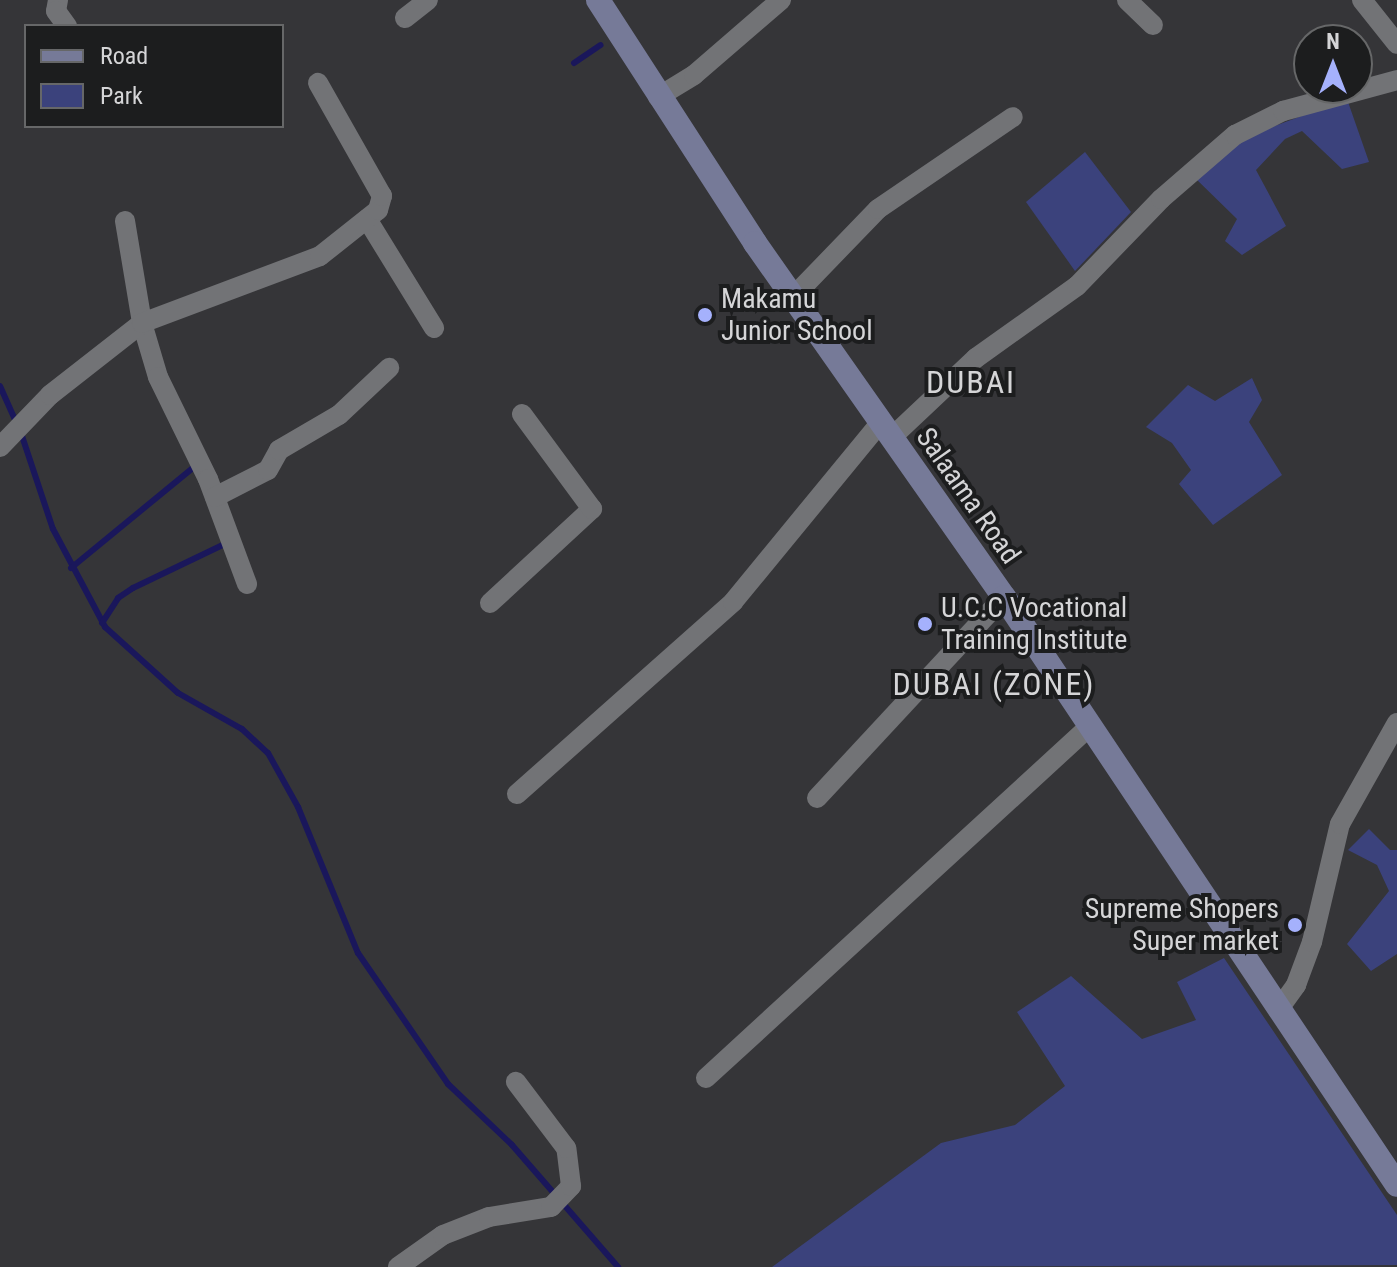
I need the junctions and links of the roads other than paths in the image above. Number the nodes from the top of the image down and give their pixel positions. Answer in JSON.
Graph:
{"nodes":[{"id":1,"x":58,"y":0,"type":"edge"},
{"id":2,"x":428,"y":0,"type":"edge"},
{"id":3,"x":598,"y":0,"type":"edge"},
{"id":4,"x":781,"y":0,"type":"edge"},
{"id":5,"x":1127,"y":0,"type":"edge"},
{"id":6,"x":1362,"y":0,"type":"edge"},
{"id":7,"x":405,"y":18,"type":"dead end"},
{"id":8,"x":66,"y":24,"type":"edge"},
{"id":9,"x":1153,"y":25,"type":"dead end"},
{"id":10,"x":1397,"y":44,"type":"edge"},
{"id":11,"x":1397,"y":80,"type":"edge"},
{"id":12,"x":318,"y":83,"type":"dead end"},
{"id":13,"x":658,"y":97,"type":"junction"},
{"id":14,"x":1013,"y":117,"type":"dead end"},
{"id":15,"x":367,"y":219,"type":"junction"},
{"id":16,"x":125,"y":221,"type":"dead end"},
{"id":17,"x":793,"y":297,"type":"junction"},
{"id":18,"x":142,"y":323,"type":"junction"},
{"id":19,"x":434,"y":328,"type":"dead end"},
{"id":20,"x":389,"y":368,"type":"dead end"},
{"id":21,"x":522,"y":414,"type":"dead end"},
{"id":22,"x":886,"y":431,"type":"junction"},
{"id":23,"x":0,"y":447,"type":"edge"},
{"id":24,"x":215,"y":497,"type":"junction"},
{"id":25,"x":247,"y":584,"type":"dead end"},
{"id":26,"x":1004,"y":597,"type":"junction"},
{"id":27,"x":490,"y":603,"type":"dead end"},
{"id":28,"x":1397,"y":723,"type":"edge"},
{"id":29,"x":1090,"y":726,"type":"junction"},
{"id":30,"x":517,"y":794,"type":"dead end"},
{"id":31,"x":817,"y":798,"type":"dead end"},
{"id":32,"x":1278,"y":1010,"type":"junction"},
{"id":33,"x":706,"y":1078,"type":"dead end"},
{"id":34,"x":516,"y":1082,"type":"dead end"},
{"id":35,"x":1397,"y":1185,"type":"edge"},
{"id":36,"x":398,"y":1267,"type":"edge"}],
"edges":[{"from":1,"to":8,"type":"street"},
{"from":2,"to":7,"type":"street"},
{"from":3,"to":13,"type":"main road","name":"Salaama Road"},
{"from":4,"to":13,"type":"street"},
{"from":5,"to":9,"type":"street"},
{"from":6,"to":10,"type":"street"},
{"from":11,"to":22,"type":"street"},
{"from":12,"to":15,"type":"street"},
{"from":13,"to":17,"type":"main road","name":"Salaama Road"},
{"from":14,"to":17,"type":"street"},
{"from":15,"to":18,"type":"street"},
{"from":15,"to":19,"type":"street"},
{"from":16,"to":18,"type":"street"},
{"from":17,"to":22,"type":"main road","name":"Salaama Road"},
{"from":18,"to":23,"type":"street"},
{"from":18,"to":24,"type":"street"},
{"from":20,"to":24,"type":"street"},
{"from":21,"to":27,"type":"street"},
{"from":22,"to":26,"type":"main road","name":"Salaama Road"},
{"from":22,"to":30,"type":"street"},
{"from":24,"to":25,"type":"street"},
{"from":26,"to":29,"type":"main road","name":"Salaama Road"},
{"from":26,"to":31,"type":"street"},
{"from":28,"to":32,"type":"street"},
{"from":29,"to":32,"type":"main road","name":"Salaama Road"},
{"from":29,"to":33,"type":"street"},
{"from":32,"to":35,"type":"main road","name":"Salaama Road"},
{"from":34,"to":36,"type":"street"}]}
